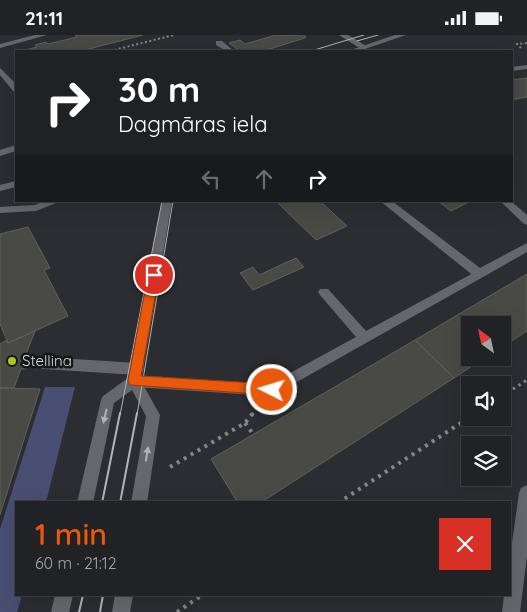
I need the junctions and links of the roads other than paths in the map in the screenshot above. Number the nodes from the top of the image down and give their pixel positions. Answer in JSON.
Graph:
{"nodes":[{"id":1,"x":43,"y":35,"type":"edge"},
{"id":2,"x":343,"y":35,"type":"edge"},
{"id":3,"x":402,"y":35,"type":"edge"},
{"id":4,"x":219,"y":43,"type":"dead end"},
{"id":5,"x":0,"y":45,"type":"edge"},
{"id":6,"x":364,"y":47,"type":"junction"},
{"id":7,"x":229,"y":50,"type":"edge"},
{"id":8,"x":355,"y":50,"type":"edge"},
{"id":9,"x":527,"y":67,"type":"edge"},
{"id":10,"x":513,"y":69,"type":"edge"},
{"id":11,"x":1,"y":72,"type":"edge"},
{"id":12,"x":15,"y":88,"type":"edge"},
{"id":13,"x":15,"y":148,"type":"edge"},
{"id":14,"x":0,"y":153,"type":"edge"},
{"id":15,"x":15,"y":184,"type":"edge"},
{"id":16,"x":0,"y":188,"type":"edge"},
{"id":17,"x":53,"y":202,"type":"edge"},
{"id":18,"x":167,"y":202,"type":"edge"},
{"id":19,"x":386,"y":202,"type":"edge"},
{"id":20,"x":506,"y":202,"type":"edge"},
{"id":21,"x":0,"y":210,"type":"edge"},
{"id":22,"x":527,"y":221,"type":"edge"},
{"id":23,"x":527,"y":247,"type":"edge"},
{"id":24,"x":479,"y":274,"type":"junction"},
{"id":25,"x":324,"y":292,"type":"dead end"},
{"id":26,"x":365,"y":338,"type":"junction"},
{"id":27,"x":44,"y":363,"type":"dead end"},
{"id":28,"x":136,"y":375,"type":"junction"},
{"id":29,"x":527,"y":493,"type":"edge"},
{"id":30,"x":85,"y":501,"type":"edge"},
{"id":31,"x":139,"y":501,"type":"edge"},
{"id":32,"x":64,"y":596,"type":"edge"},
{"id":33,"x":124,"y":596,"type":"edge"},
{"id":34,"x":60,"y":612,"type":"edge"},
{"id":35,"x":121,"y":612,"type":"edge"},
{"id":36,"x":511,"y":612,"type":"edge"}],
"edges":[{"from":1,"to":5,"type":"street"},
{"from":2,"to":6,"type":"street"},
{"from":3,"to":6,"type":"street"},
{"from":4,"to":7,"type":"street"},
{"from":6,"to":8,"type":"street"},
{"from":9,"to":10,"type":"street"},
{"from":11,"to":12,"type":"street"},
{"from":13,"to":14,"type":"street"},
{"from":15,"to":16,"type":"street"},
{"from":17,"to":21,"type":"street"},
{"from":18,"to":28,"type":"street"},
{"from":19,"to":24,"type":"street"},
{"from":20,"to":22,"type":"street"},
{"from":23,"to":24,"type":"street"},
{"from":24,"to":26,"type":"street"},
{"from":25,"to":26,"type":"street"},
{"from":26,"to":28,"type":"street"},
{"from":27,"to":28,"type":"street"},
{"from":28,"to":30,"type":"street","one_way":true},
{"from":31,"to":28,"type":"street","one_way":true},
{"from":29,"to":36,"type":"street"},
{"from":32,"to":34,"type":"street"},
{"from":33,"to":35,"type":"street"}]}
